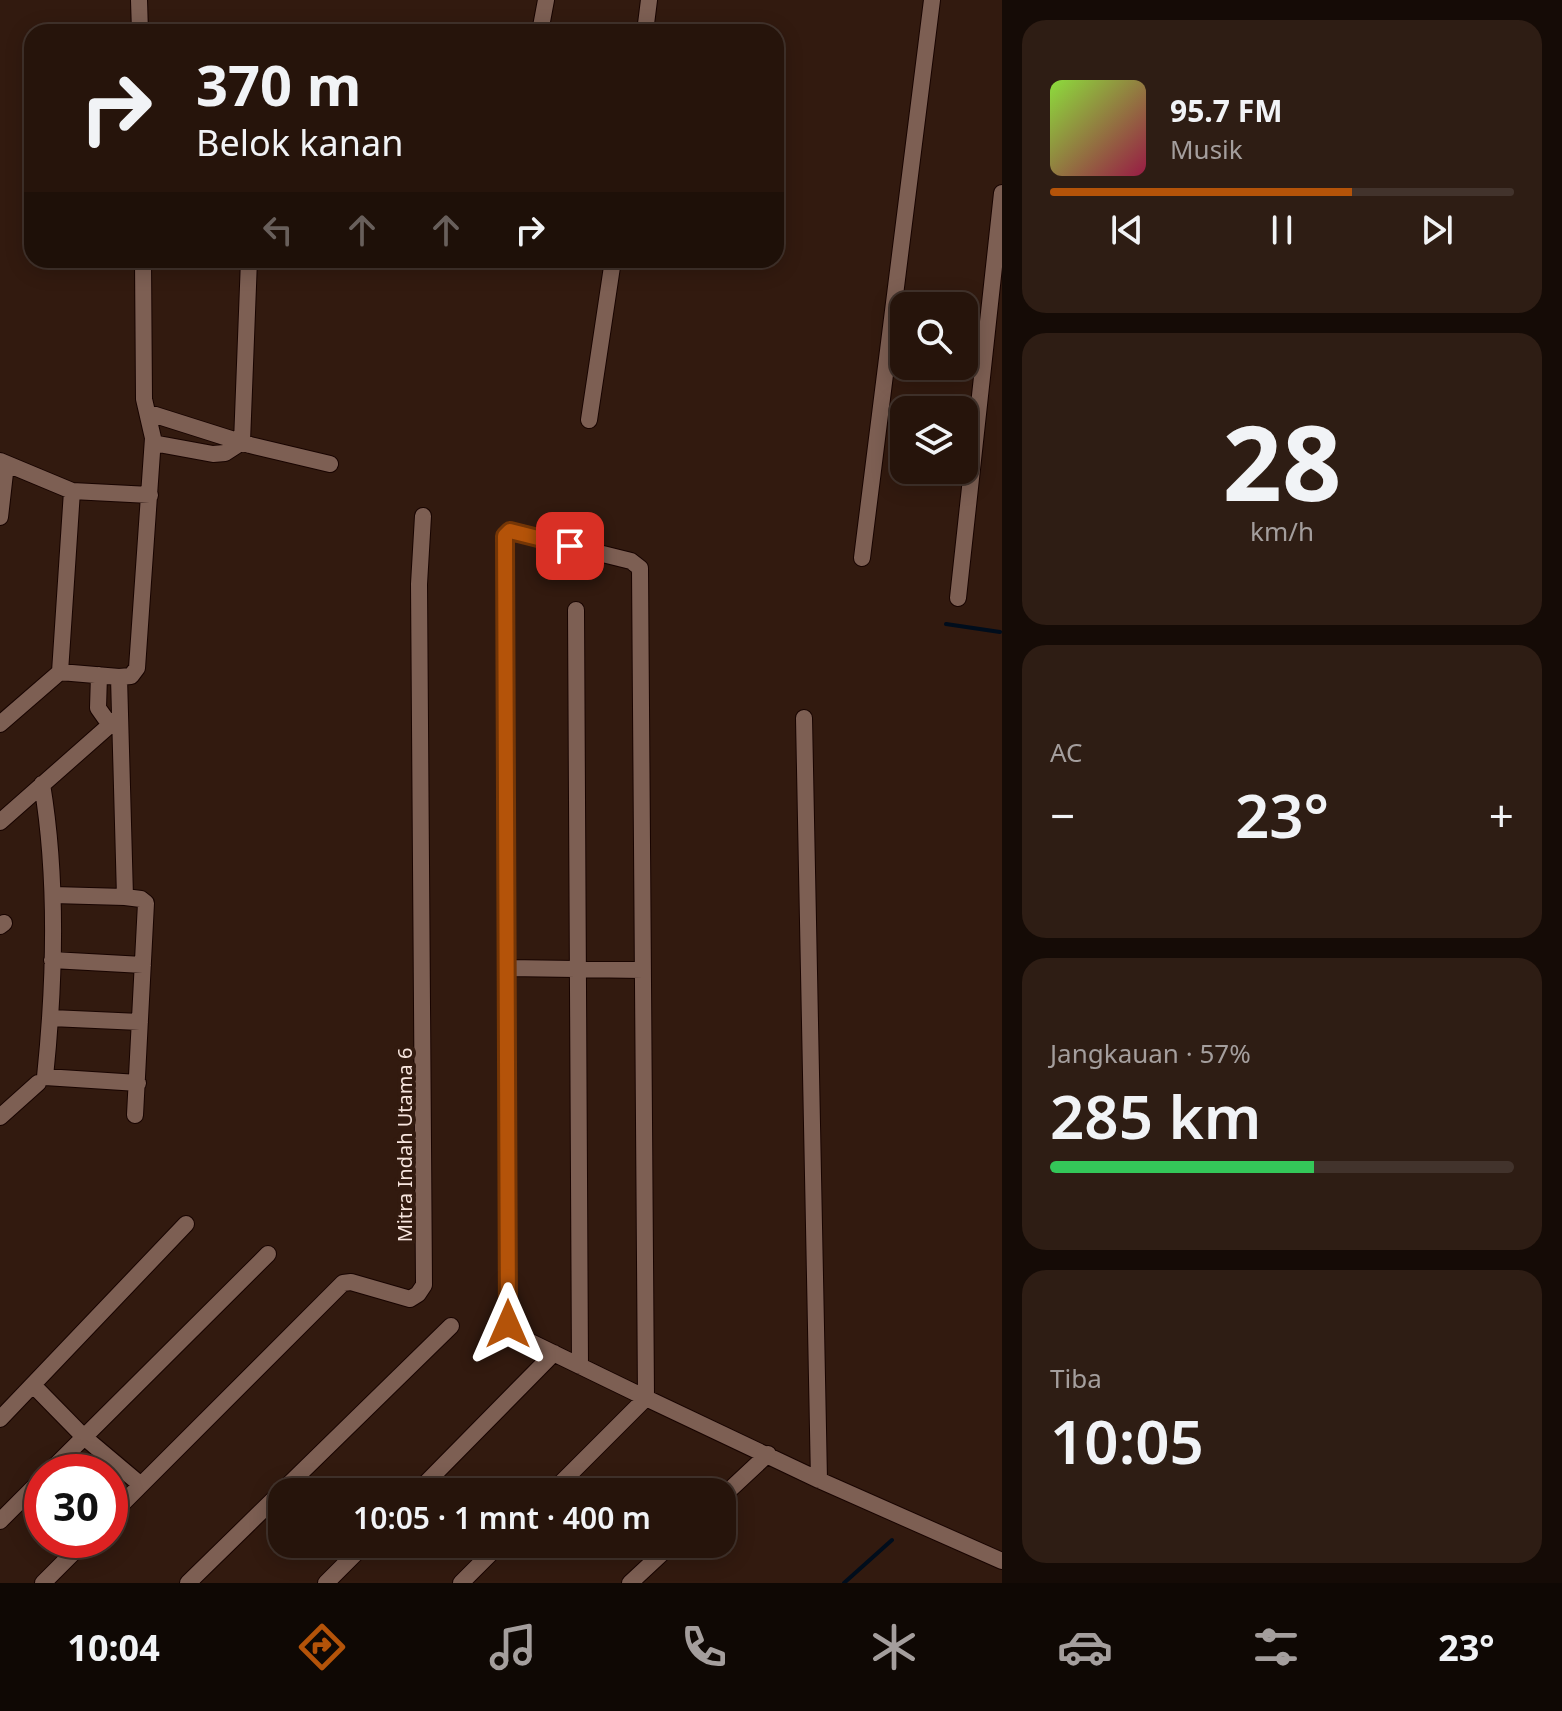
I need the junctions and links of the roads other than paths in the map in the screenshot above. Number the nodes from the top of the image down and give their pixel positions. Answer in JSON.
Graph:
{"nodes":[{"id":1,"x":139,"y":0,"type":"edge"},
{"id":2,"x":546,"y":0,"type":"edge"},
{"id":3,"x":649,"y":0,"type":"edge"},
{"id":4,"x":932,"y":0,"type":"edge"},
{"id":5,"x":140,"y":24,"type":"edge"},
{"id":6,"x":542,"y":24,"type":"edge"},
{"id":7,"x":646,"y":24,"type":"edge"},
{"id":8,"x":1002,"y":193,"type":"edge"},
{"id":9,"x":143,"y":268,"type":"edge"},
{"id":10,"x":248,"y":268,"type":"edge"},
{"id":11,"x":612,"y":268,"type":"edge"},
{"id":12,"x":149,"y":413,"type":"junction"},
{"id":13,"x":589,"y":420,"type":"dead end"},
{"id":14,"x":153,"y":443,"type":"junction"},
{"id":15,"x":235,"y":447,"type":"junction"},
{"id":16,"x":3,"y":462,"type":"edge"},
{"id":17,"x":330,"y":464,"type":"dead end"},
{"id":18,"x":72,"y":491,"type":"junction"},
{"id":19,"x":150,"y":495,"type":"junction"},
{"id":20,"x":423,"y":516,"type":"dead end"},
{"id":21,"x":0,"y":517,"type":"edge"},
{"id":22,"x":862,"y":558,"type":"dead end"},
{"id":23,"x":958,"y":598,"type":"dead end"},
{"id":24,"x":576,"y":610,"type":"dead end"},
{"id":25,"x":60,"y":672,"type":"junction"},
{"id":26,"x":99,"y":675,"type":"junction"},
{"id":27,"x":119,"y":677,"type":"junction"},
{"id":28,"x":804,"y":718,"type":"dead end"},
{"id":29,"x":115,"y":721,"type":"junction"},
{"id":30,"x":0,"y":724,"type":"edge"},
{"id":31,"x":36,"y":790,"type":"junction"},
{"id":32,"x":0,"y":822,"type":"edge"},
{"id":33,"x":53,"y":895,"type":"junction"},
{"id":34,"x":125,"y":897,"type":"junction"},
{"id":35,"x":52,"y":960,"type":"junction"},
{"id":36,"x":143,"y":965,"type":"junction"},
{"id":37,"x":506,"y":968,"type":"junction"},
{"id":38,"x":578,"y":968,"type":"junction"},
{"id":39,"x":643,"y":970,"type":"junction"},
{"id":40,"x":51,"y":1018,"type":"junction"},
{"id":41,"x":140,"y":1022,"type":"junction"},
{"id":42,"x":38,"y":1083,"type":"dead end"},
{"id":43,"x":138,"y":1083,"type":"junction"},
{"id":44,"x":135,"y":1115,"type":"dead end"},
{"id":45,"x":0,"y":1117,"type":"edge"},
{"id":46,"x":186,"y":1224,"type":"dead end"},
{"id":47,"x":268,"y":1254,"type":"dead end"},
{"id":48,"x":451,"y":1326,"type":"dead end"},
{"id":49,"x":554,"y":1353,"type":"junction"},
{"id":50,"x":580,"y":1366,"type":"junction"},
{"id":51,"x":34,"y":1386,"type":"junction"},
{"id":52,"x":646,"y":1398,"type":"junction"},
{"id":53,"x":0,"y":1419,"type":"edge"},
{"id":54,"x":84,"y":1437,"type":"junction"},
{"id":55,"x":67,"y":1454,"type":"edge"},
{"id":56,"x":768,"y":1454,"type":"junction"},
{"id":57,"x":431,"y":1478,"type":"edge"},
{"id":58,"x":566,"y":1478,"type":"edge"},
{"id":59,"x":819,"y":1480,"type":"junction"},
{"id":60,"x":736,"y":1484,"type":"edge"},
{"id":61,"x":141,"y":1485,"type":"junction"},
{"id":62,"x":24,"y":1497,"type":"edge"},
{"id":63,"x":128,"y":1498,"type":"edge"},
{"id":64,"x":0,"y":1521,"type":"edge"},
{"id":65,"x":68,"y":1558,"type":"edge"},
{"id":66,"x":351,"y":1558,"type":"edge"},
{"id":67,"x":486,"y":1558,"type":"edge"},
{"id":68,"x":657,"y":1558,"type":"edge"},
{"id":69,"x":1002,"y":1561,"type":"edge"},
{"id":70,"x":43,"y":1583,"type":"edge"},
{"id":71,"x":188,"y":1583,"type":"edge"},
{"id":72,"x":326,"y":1583,"type":"edge"},
{"id":73,"x":461,"y":1583,"type":"edge"},
{"id":74,"x":630,"y":1583,"type":"edge"}],
"edges":[{"from":1,"to":5,"type":"street"},
{"from":2,"to":6,"type":"street"},
{"from":3,"to":7,"type":"street"},
{"from":4,"to":22,"type":"street"},
{"from":8,"to":23,"type":"street"},
{"from":9,"to":12,"type":"street"},
{"from":10,"to":15,"type":"street"},
{"from":11,"to":13,"type":"street"},
{"from":12,"to":14,"type":"street"},
{"from":12,"to":15,"type":"street"},
{"from":14,"to":15,"type":"street"},
{"from":14,"to":19,"type":"street"},
{"from":15,"to":17,"type":"street"},
{"from":16,"to":18,"type":"street"},
{"from":16,"to":21,"type":"street"},
{"from":18,"to":19,"type":"street"},
{"from":18,"to":25,"type":"street"},
{"from":19,"to":27,"type":"street"},
{"from":20,"to":61,"type":"street","name":"Mitra Indah Utama 6"},
{"from":24,"to":38,"type":"street"},
{"from":25,"to":26,"type":"street"},
{"from":25,"to":30,"type":"street"},
{"from":26,"to":27,"type":"street"},
{"from":26,"to":29,"type":"street"},
{"from":27,"to":29,"type":"street"},
{"from":28,"to":59,"type":"street"},
{"from":29,"to":31,"type":"street"},
{"from":29,"to":34,"type":"street"},
{"from":31,"to":32,"type":"street"},
{"from":31,"to":33,"type":"street"},
{"from":33,"to":34,"type":"street"},
{"from":33,"to":35,"type":"street"},
{"from":34,"to":36,"type":"street"},
{"from":35,"to":36,"type":"street"},
{"from":35,"to":40,"type":"street"},
{"from":36,"to":41,"type":"street"},
{"from":37,"to":38,"type":"street"},
{"from":37,"to":39,"type":"street"},
{"from":37,"to":49,"type":"street"},
{"from":38,"to":39,"type":"street"},
{"from":38,"to":50,"type":"street"},
{"from":39,"to":52,"type":"street"},
{"from":40,"to":41,"type":"street"},
{"from":40,"to":43,"type":"street"},
{"from":41,"to":43,"type":"street"},
{"from":42,"to":45,"type":"street"},
{"from":43,"to":44,"type":"street"},
{"from":46,"to":51,"type":"street"},
{"from":47,"to":54,"type":"street"},
{"from":48,"to":71,"type":"street"},
{"from":49,"to":50,"type":"street"},
{"from":49,"to":57,"type":"street"},
{"from":50,"to":52,"type":"street"},
{"from":51,"to":53,"type":"street"},
{"from":51,"to":54,"type":"street"},
{"from":52,"to":56,"type":"street"},
{"from":52,"to":58,"type":"street"},
{"from":54,"to":55,"type":"street"},
{"from":54,"to":61,"type":"street"},
{"from":56,"to":59,"type":"street"},
{"from":56,"to":60,"type":"street"},
{"from":59,"to":69,"type":"street"},
{"from":61,"to":63,"type":"street","name":"Mitra Indah Utama 6"},
{"from":62,"to":64,"type":"street"},
{"from":65,"to":70,"type":"street"},
{"from":66,"to":72,"type":"street"},
{"from":67,"to":73,"type":"street"},
{"from":68,"to":74,"type":"street"}]}
